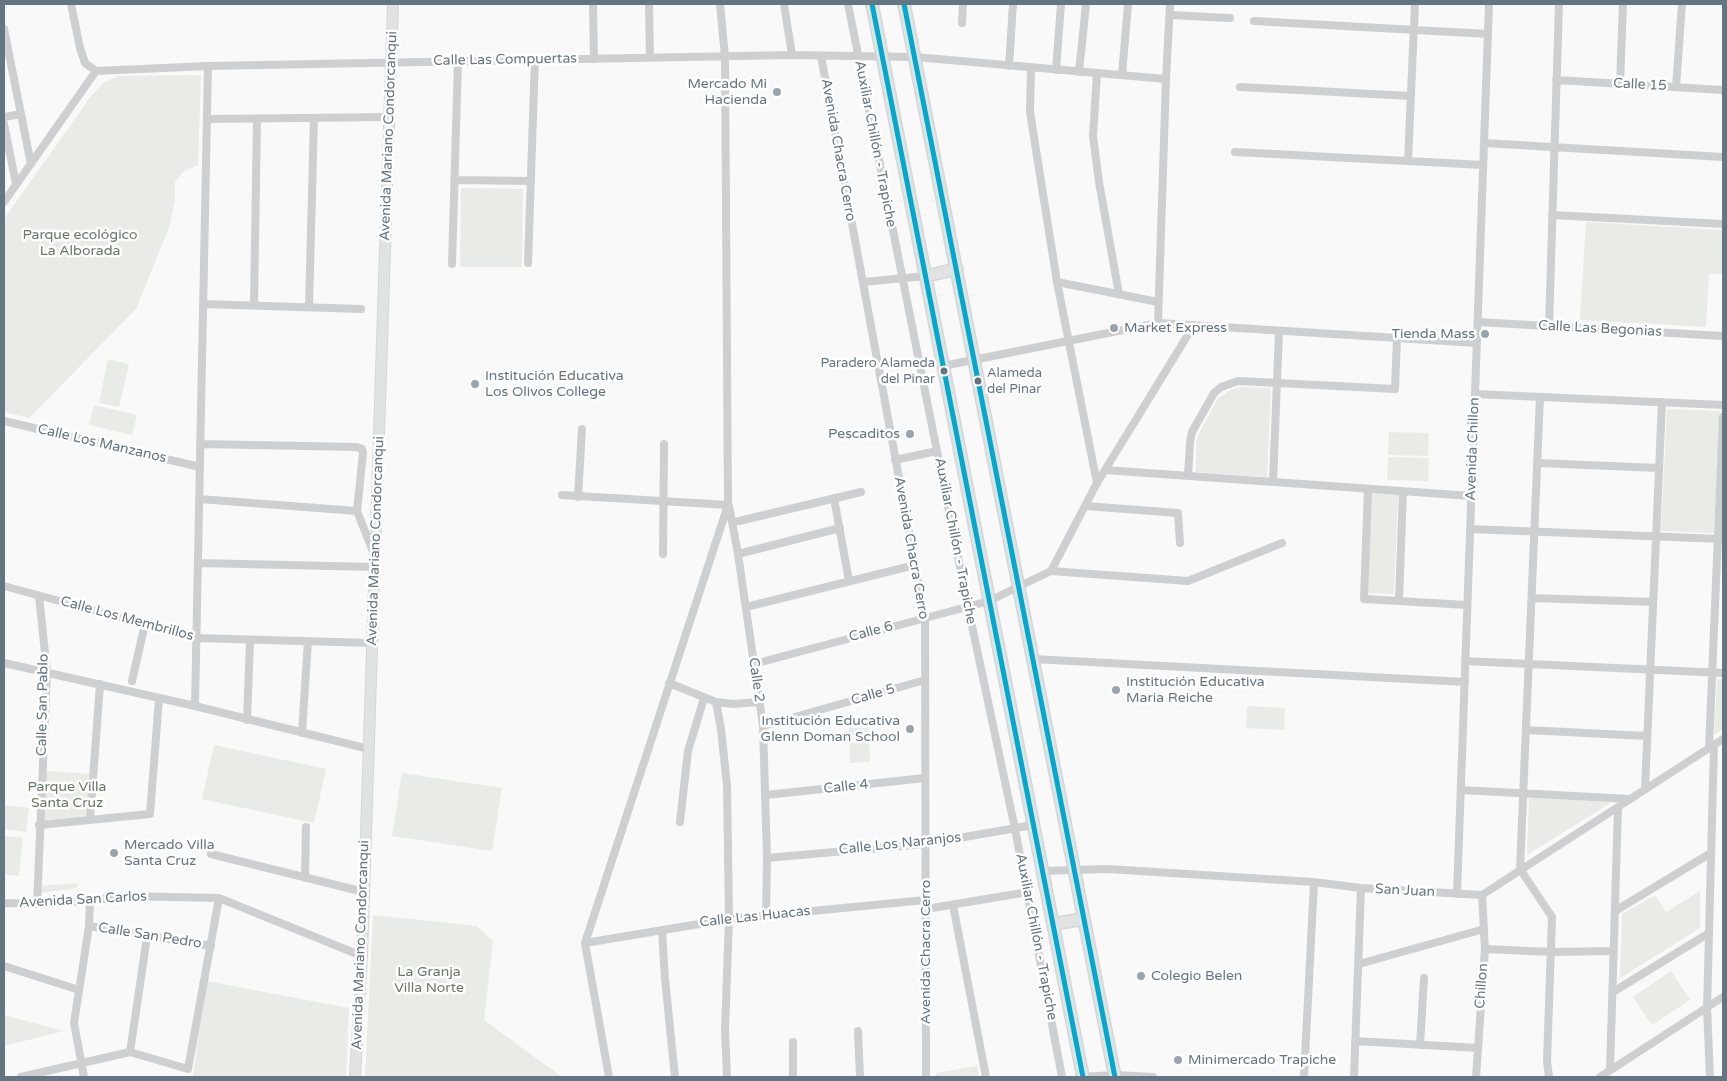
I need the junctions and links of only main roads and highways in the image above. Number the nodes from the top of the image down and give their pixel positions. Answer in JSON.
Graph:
{"nodes":[{"id":1,"x":872,"y":4,"type":"edge"},
{"id":2,"x":904,"y":4,"type":"edge"},
{"id":3,"x":957,"y":269,"type":"junction"},
{"id":4,"x":926,"y":276,"type":"junction"},
{"id":5,"x":1084,"y":919,"type":"junction"},
{"id":6,"x":1053,"y":924,"type":"junction"},
{"id":7,"x":1115,"y":1076,"type":"edge"},
{"id":8,"x":1081,"y":1077,"type":"edge"}],
"edges":[{"from":1,"to":4,"type":"main road"},
{"from":2,"to":3,"type":"main road"},
{"from":3,"to":4,"type":"main road"},
{"from":3,"to":5,"type":"main road"},
{"from":4,"to":6,"type":"main road"},
{"from":5,"to":6,"type":"main road"},
{"from":5,"to":7,"type":"main road"},
{"from":6,"to":8,"type":"main road"}]}
